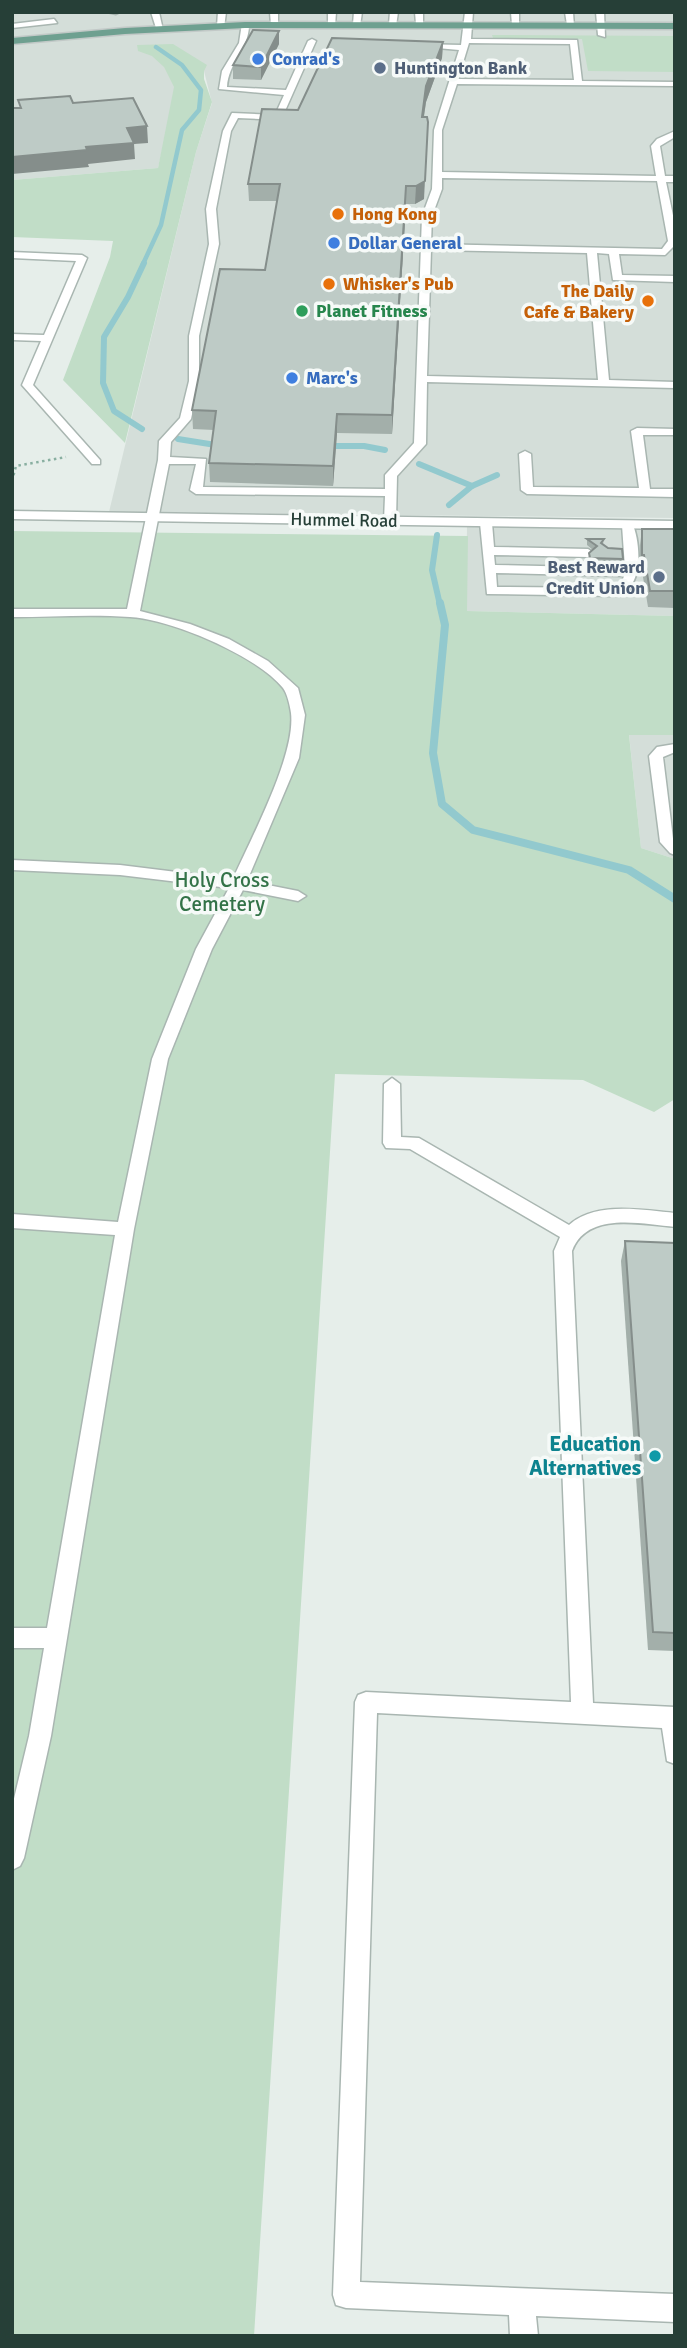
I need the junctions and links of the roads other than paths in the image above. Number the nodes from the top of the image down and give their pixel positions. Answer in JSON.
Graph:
{"nodes":[{"id":1,"x":155,"y":12,"type":"edge"},
{"id":2,"x":222,"y":12,"type":"edge"},
{"id":3,"x":274,"y":12,"type":"edge"},
{"id":4,"x":332,"y":12,"type":"edge"},
{"id":5,"x":358,"y":12,"type":"edge"},
{"id":6,"x":394,"y":12,"type":"edge"},
{"id":7,"x":419,"y":12,"type":"edge"},
{"id":8,"x":469,"y":12,"type":"edge"},
{"id":9,"x":515,"y":12,"type":"edge"},
{"id":10,"x":569,"y":12,"type":"edge"},
{"id":11,"x":600,"y":12,"type":"edge"},
{"id":12,"x":53,"y":16,"type":"edge"},
{"id":13,"x":275,"y":24,"type":"junction"},
{"id":14,"x":313,"y":24,"type":"junction"},
{"id":15,"x":332,"y":24,"type":"junction"},
{"id":16,"x":357,"y":24,"type":"junction"},
{"id":17,"x":393,"y":24,"type":"junction"},
{"id":18,"x":420,"y":24,"type":"junction"},
{"id":19,"x":245,"y":25,"type":"junction"},
{"id":20,"x":471,"y":25,"type":"junction"},
{"id":21,"x":516,"y":25,"type":"junction"},
{"id":22,"x":571,"y":25,"type":"junction"},
{"id":23,"x":12,"y":26,"type":"edge"},
{"id":24,"x":221,"y":26,"type":"junction"},
{"id":25,"x":675,"y":26,"type":"edge"},
{"id":26,"x":160,"y":28,"type":"junction"},
{"id":27,"x":602,"y":30,"type":"junction"},
{"id":28,"x":61,"y":37,"type":"junction"},
{"id":29,"x":16,"y":41,"type":"edge"},
{"id":30,"x":313,"y":41,"type":"junction"},
{"id":31,"x":324,"y":42,"type":"dead end"},
{"id":32,"x":465,"y":45,"type":"junction"},
{"id":33,"x":415,"y":46,"type":"edge"},
{"id":34,"x":454,"y":81,"type":"junction"},
{"id":35,"x":578,"y":83,"type":"junction"},
{"id":36,"x":675,"y":84,"type":"edge"},
{"id":37,"x":289,"y":93,"type":"junction"},
{"id":38,"x":675,"y":134,"type":"edge"},
{"id":39,"x":437,"y":175,"type":"junction"},
{"id":40,"x":662,"y":179,"type":"junction"},
{"id":41,"x":675,"y":179,"type":"edge"},
{"id":42,"x":426,"y":247,"type":"junction"},
{"id":43,"x":592,"y":250,"type":"junction"},
{"id":44,"x":614,"y":251,"type":"junction"},
{"id":45,"x":12,"y":255,"type":"edge"},
{"id":46,"x":675,"y":279,"type":"edge"},
{"id":47,"x":12,"y":337,"type":"edge"},
{"id":48,"x":46,"y":338,"type":"junction"},
{"id":49,"x":422,"y":379,"type":"junction"},
{"id":50,"x":604,"y":383,"type":"junction"},
{"id":51,"x":675,"y":385,"type":"edge"},
{"id":52,"x":675,"y":432,"type":"edge"},
{"id":53,"x":525,"y":454,"type":"dead end"},
{"id":54,"x":164,"y":460,"type":"junction"},
{"id":55,"x":96,"y":462,"type":"dead end"},
{"id":56,"x":645,"y":492,"type":"junction"},
{"id":57,"x":675,"y":492,"type":"edge"},
{"id":58,"x":391,"y":493,"type":"junction"},
{"id":59,"x":12,"y":515,"type":"edge"},
{"id":60,"x":153,"y":517,"type":"junction"},
{"id":61,"x":390,"y":521,"type":"junction"},
{"id":62,"x":486,"y":523,"type":"junction"},
{"id":63,"x":628,"y":525,"type":"junction"},
{"id":64,"x":675,"y":525,"type":"edge"},
{"id":65,"x":588,"y":556,"type":"edge"},
{"id":66,"x":488,"y":558,"type":"junction"},
{"id":67,"x":624,"y":559,"type":"junction"},
{"id":68,"x":12,"y":613,"type":"edge"},
{"id":69,"x":133,"y":613,"type":"junction"},
{"id":70,"x":675,"y":748,"type":"edge"},
{"id":71,"x":675,"y":850,"type":"edge"},
{"id":72,"x":12,"y":865,"type":"edge"},
{"id":73,"x":239,"y":883,"type":"junction"},
{"id":74,"x":298,"y":895,"type":"dead end"},
{"id":75,"x":392,"y":1084,"type":"dead end"},
{"id":76,"x":675,"y":1220,"type":"edge"},
{"id":77,"x":12,"y":1221,"type":"edge"},
{"id":78,"x":125,"y":1228,"type":"junction"},
{"id":79,"x":570,"y":1234,"type":"junction"},
{"id":80,"x":12,"y":1638,"type":"edge"},
{"id":81,"x":55,"y":1638,"type":"junction"},
{"id":82,"x":582,"y":1714,"type":"junction"},
{"id":83,"x":673,"y":1718,"type":"edge"},
{"id":84,"x":675,"y":1752,"type":"edge"},
{"id":85,"x":12,"y":1858,"type":"edge"},
{"id":86,"x":522,"y":2302,"type":"junction"},
{"id":87,"x":675,"y":2308,"type":"edge"},
{"id":88,"x":524,"y":2336,"type":"edge"}],
"edges":[{"from":1,"to":26,"type":"lane"},
{"from":2,"to":24,"type":"lane"},
{"from":3,"to":13,"type":"lane"},
{"from":4,"to":15,"type":"lane"},
{"from":5,"to":16,"type":"lane"},
{"from":6,"to":17,"type":"lane"},
{"from":7,"to":18,"type":"lane"},
{"from":8,"to":20,"type":"lane"},
{"from":9,"to":21,"type":"lane"},
{"from":10,"to":22,"type":"lane"},
{"from":11,"to":27,"type":"lane"},
{"from":12,"to":23,"type":"lane"},
{"from":12,"to":28,"type":"lane"},
{"from":13,"to":14,"type":"main road"},
{"from":13,"to":19,"type":"main road"},
{"from":14,"to":15,"type":"main road"},
{"from":14,"to":30,"type":"lane"},
{"from":15,"to":16,"type":"main road"},
{"from":16,"to":17,"type":"main road"},
{"from":17,"to":18,"type":"main road"},
{"from":18,"to":20,"type":"main road"},
{"from":19,"to":24,"type":"main road"},
{"from":19,"to":37,"type":"lane"},
{"from":20,"to":21,"type":"main road"},
{"from":20,"to":32,"type":"lane"},
{"from":21,"to":22,"type":"main road"},
{"from":22,"to":27,"type":"main road"},
{"from":23,"to":29,"type":"lane"},
{"from":24,"to":26,"type":"main road"},
{"from":25,"to":27,"type":"main road"},
{"from":26,"to":28,"type":"main road"},
{"from":28,"to":29,"type":"main road"},
{"from":30,"to":31,"type":"lane"},
{"from":30,"to":37,"type":"lane"},
{"from":32,"to":33,"type":"lane"},
{"from":32,"to":34,"type":"lane"},
{"from":32,"to":35,"type":"lane"},
{"from":34,"to":35,"type":"lane"},
{"from":34,"to":39,"type":"lane"},
{"from":35,"to":36,"type":"lane"},
{"from":37,"to":54,"type":"lane"},
{"from":38,"to":40,"type":"lane"},
{"from":39,"to":40,"type":"lane"},
{"from":39,"to":42,"type":"lane"},
{"from":40,"to":41,"type":"lane"},
{"from":40,"to":44,"type":"lane"},
{"from":42,"to":43,"type":"lane"},
{"from":42,"to":49,"type":"lane"},
{"from":43,"to":44,"type":"lane"},
{"from":43,"to":50,"type":"lane"},
{"from":44,"to":46,"type":"lane"},
{"from":45,"to":48,"type":"lane"},
{"from":47,"to":48,"type":"lane"},
{"from":48,"to":55,"type":"lane"},
{"from":49,"to":50,"type":"lane"},
{"from":49,"to":58,"type":"lane"},
{"from":50,"to":51,"type":"lane"},
{"from":52,"to":56,"type":"lane"},
{"from":53,"to":56,"type":"lane"},
{"from":54,"to":58,"type":"lane"},
{"from":54,"to":60,"type":"lane"},
{"from":56,"to":57,"type":"lane"},
{"from":58,"to":61,"type":"lane"},
{"from":59,"to":60,"type":"street","name":"Hummel Road"},
{"from":60,"to":61,"type":"street","name":"Hummel Road"},
{"from":60,"to":69,"type":"lane"},
{"from":61,"to":62,"type":"street","name":"Hummel Road"},
{"from":62,"to":63,"type":"street","name":"Hummel Road"},
{"from":62,"to":66,"type":"lane"},
{"from":63,"to":64,"type":"street","name":"Hummel Road"},
{"from":63,"to":67,"type":"lane"},
{"from":65,"to":66,"type":"lane"},
{"from":66,"to":67,"type":"lane"},
{"from":66,"to":67,"type":"lane"},
{"from":68,"to":69,"type":"lane"},
{"from":69,"to":73,"type":"lane"},
{"from":70,"to":71,"type":"lane"},
{"from":72,"to":73,"type":"lane"},
{"from":73,"to":74,"type":"lane"},
{"from":73,"to":78,"type":"lane"},
{"from":75,"to":79,"type":"lane"},
{"from":76,"to":79,"type":"lane"},
{"from":77,"to":78,"type":"lane"},
{"from":78,"to":81,"type":"lane"},
{"from":79,"to":82,"type":"lane"},
{"from":80,"to":81,"type":"lane"},
{"from":81,"to":85,"type":"lane"},
{"from":82,"to":83,"type":"lane"},
{"from":82,"to":86,"type":"lane"},
{"from":83,"to":84,"type":"lane"},
{"from":86,"to":87,"type":"lane"},
{"from":86,"to":88,"type":"lane"}]}
